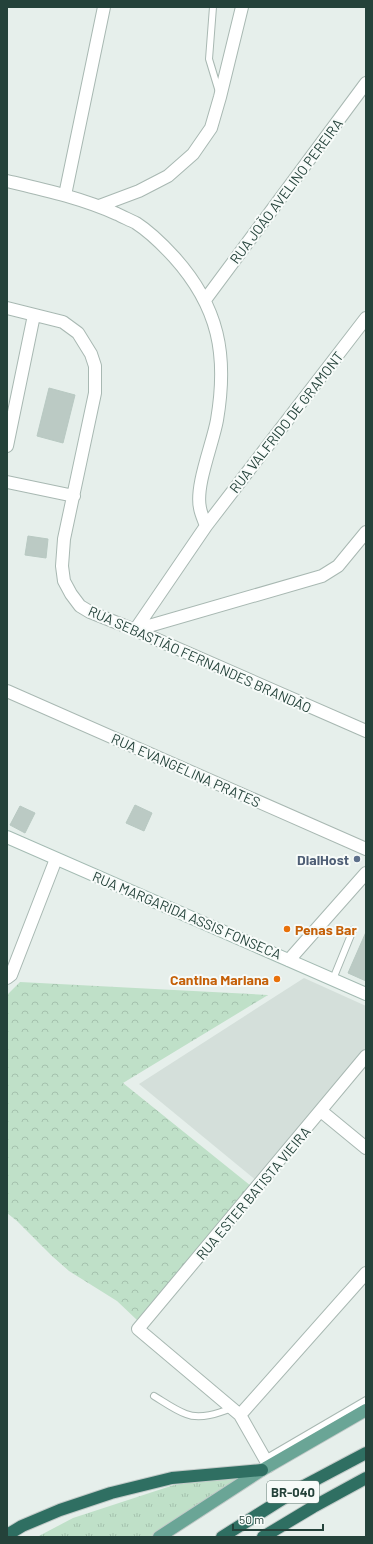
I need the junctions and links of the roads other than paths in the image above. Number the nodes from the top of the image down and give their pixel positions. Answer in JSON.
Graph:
{"nodes":[{"id":1,"x":104,"y":7,"type":"edge"},
{"id":2,"x":213,"y":7,"type":"edge"},
{"id":3,"x":242,"y":7,"type":"edge"},
{"id":4,"x":366,"y":83,"type":"edge"},
{"id":5,"x":220,"y":97,"type":"junction"},
{"id":6,"x":7,"y":181,"type":"edge"},
{"id":7,"x":65,"y":195,"type":"junction"},
{"id":8,"x":99,"y":206,"type":"junction"},
{"id":9,"x":205,"y":300,"type":"junction"},
{"id":10,"x":7,"y":308,"type":"edge"},
{"id":11,"x":34,"y":315,"type":"junction"},
{"id":12,"x":366,"y":318,"type":"edge"},
{"id":13,"x":7,"y":446,"type":"edge"},
{"id":14,"x":7,"y":482,"type":"edge"},
{"id":15,"x":74,"y":496,"type":"junction"},
{"id":16,"x":206,"y":526,"type":"junction"},
{"id":17,"x":366,"y":532,"type":"edge"},
{"id":18,"x":135,"y":630,"type":"junction"},
{"id":19,"x":7,"y":691,"type":"edge"},
{"id":20,"x":366,"y":731,"type":"edge"},
{"id":21,"x":7,"y":837,"type":"edge"},
{"id":22,"x":366,"y":849,"type":"edge"},
{"id":23,"x":56,"y":859,"type":"junction"},
{"id":24,"x":366,"y":873,"type":"edge"},
{"id":25,"x":353,"y":930,"type":"dead end"},
{"id":26,"x":290,"y":960,"type":"junction"},
{"id":27,"x":8,"y":974,"type":"edge"},
{"id":28,"x":333,"y":979,"type":"junction"},
{"id":29,"x":366,"y":994,"type":"edge"},
{"id":30,"x":366,"y":1056,"type":"edge"},
{"id":31,"x":322,"y":1111,"type":"junction"},
{"id":32,"x":366,"y":1148,"type":"edge"},
{"id":33,"x":366,"y":1274,"type":"edge"},
{"id":34,"x":154,"y":1396,"type":"dead end"},
{"id":35,"x":366,"y":1400,"type":"edge"},
{"id":36,"x":366,"y":1410,"type":"edge"},
{"id":37,"x":236,"y":1412,"type":"junction"},
{"id":38,"x":366,"y":1453,"type":"edge"},
{"id":39,"x":265,"y":1465,"type":"junction"},
{"id":40,"x":366,"y":1478,"type":"edge"},
{"id":41,"x":7,"y":1535,"type":"edge"},
{"id":42,"x":159,"y":1537,"type":"edge"},
{"id":43,"x":222,"y":1537,"type":"edge"},
{"id":44,"x":263,"y":1537,"type":"edge"}],
"edges":[{"from":1,"to":7,"type":"street"},
{"from":2,"to":5,"type":"lane"},
{"from":3,"to":5,"type":"street"},
{"from":4,"to":9,"type":"street","name":"RUA JOÃO AVELINO PEREIRA"},
{"from":5,"to":8,"type":"street"},
{"from":6,"to":7,"type":"street"},
{"from":7,"to":8,"type":"street"},
{"from":8,"to":9,"type":"street"},
{"from":9,"to":16,"type":"street"},
{"from":10,"to":11,"type":"street","name":"RUA SEBASTIÃO FERNANDES BRANDÃO"},
{"from":11,"to":13,"type":"street"},
{"from":11,"to":15,"type":"street","name":"RUA SEBASTIÃO FERNANDES BRANDÃO"},
{"from":12,"to":16,"type":"street","name":"RUA VALFRIDO DE GRAMONT"},
{"from":14,"to":15,"type":"street"},
{"from":15,"to":18,"type":"street","name":"RUA SEBASTIÃO FERNANDES BRANDÃO"},
{"from":16,"to":18,"type":"street","name":"RUA VALFRIDO DE GRAMONT"},
{"from":17,"to":18,"type":"street"},
{"from":18,"to":20,"type":"street","name":"RUA SEBASTIÃO FERNANDES BRANDÃO"},
{"from":19,"to":22,"type":"street","name":"RUA EVANGELINA PRATES"},
{"from":21,"to":23,"type":"street","name":"RUA MARGARIDA ASSIS FONSECA"},
{"from":23,"to":26,"type":"street","name":"RUA MARGARIDA ASSIS FONSECA"},
{"from":23,"to":27,"type":"street"},
{"from":24,"to":26,"type":"street"},
{"from":25,"to":28,"type":"lane"},
{"from":26,"to":28,"type":"street","name":"RUA MARGARIDA ASSIS FONSECA"},
{"from":28,"to":29,"type":"street","name":"RUA MARGARIDA ASSIS FONSECA"},
{"from":30,"to":31,"type":"street","name":"RUA ESTER BATISTA VIEIRA"},
{"from":31,"to":32,"type":"street"},
{"from":31,"to":37,"type":"street","name":"RUA ESTER BATISTA VIEIRA"},
{"from":33,"to":37,"type":"street"},
{"from":34,"to":37,"type":"lane"},
{"from":35,"to":39,"type":"lane"},
{"from":36,"to":39,"type":"main road"},
{"from":37,"to":39,"type":"street"},
{"from":38,"to":43,"type":"highway","number":"BR-040"},
{"from":39,"to":41,"type":"highway"},
{"from":39,"to":42,"type":"main road"},
{"from":40,"to":44,"type":"highway","number":"BR-040"}]}
